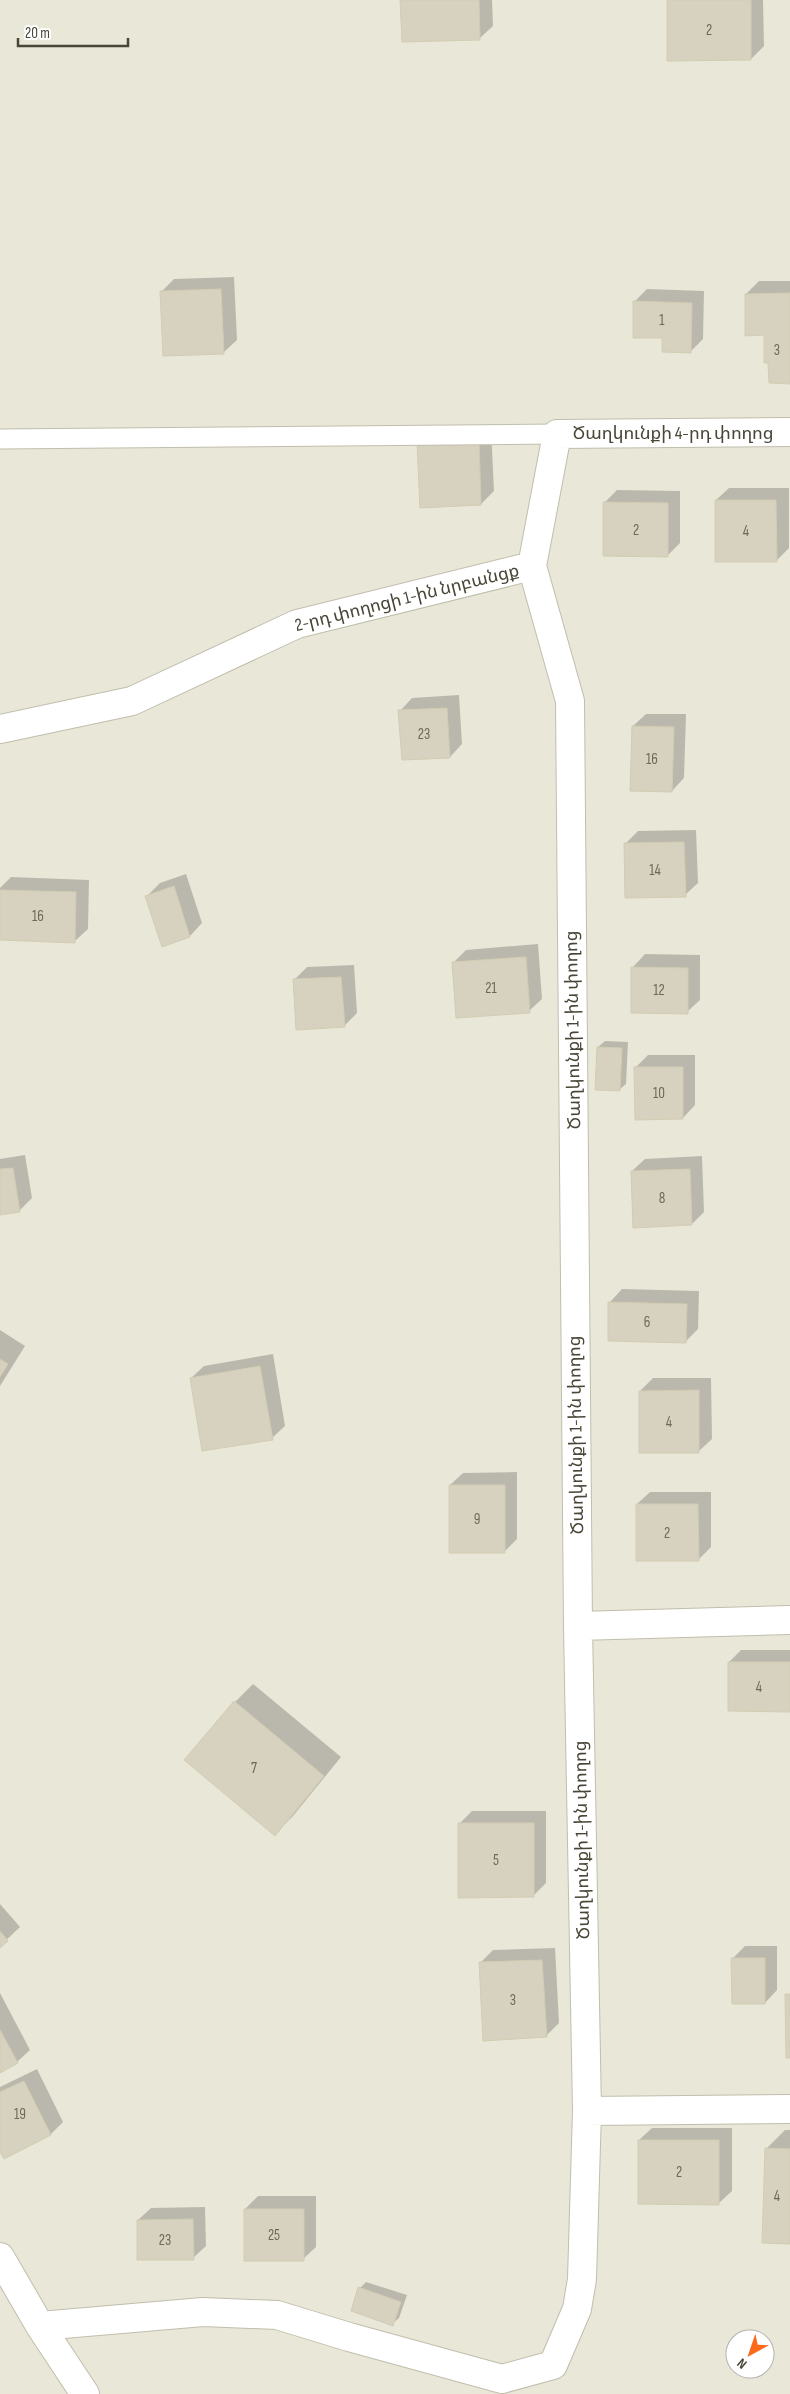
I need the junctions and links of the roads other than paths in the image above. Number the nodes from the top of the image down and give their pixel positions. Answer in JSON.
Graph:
{"nodes":[{"id":1,"x":790,"y":432,"type":"edge"},
{"id":2,"x":556,"y":434,"type":"junction"},
{"id":3,"x":0,"y":439,"type":"edge"},
{"id":4,"x":532,"y":566,"type":"junction"},
{"id":5,"x":0,"y":729,"type":"edge"},
{"id":6,"x":790,"y":1620,"type":"edge"},
{"id":7,"x":578,"y":1626,"type":"junction"},
{"id":8,"x":790,"y":2108,"type":"edge"},
{"id":9,"x":587,"y":2111,"type":"junction"},
{"id":10,"x":0,"y":2257,"type":"edge"},
{"id":11,"x":40,"y":2326,"type":"junction"},
{"id":12,"x":85,"y":2394,"type":"edge"}],
"edges":[{"from":1,"to":2,"type":"street","name":"Ծաղկունքի 4-րդ փողոց"},
{"from":2,"to":3,"type":"lane"},
{"from":2,"to":4,"type":"street"},
{"from":4,"to":5,"type":"street","name":"2-րդ փողոցի 1-ին նրբանցք"},
{"from":4,"to":7,"type":"street","name":"Ծաղկունքի 1-ին փողոց"},
{"from":6,"to":7,"type":"street"},
{"from":7,"to":9,"type":"street","name":"Ծաղկունքի 1-ին փողոց"},
{"from":8,"to":9,"type":"street"},
{"from":9,"to":11,"type":"street","name":"Ծաղկունքի 1-ին փողոց"},
{"from":10,"to":11,"type":"street"},
{"from":11,"to":12,"type":"street"}]}
